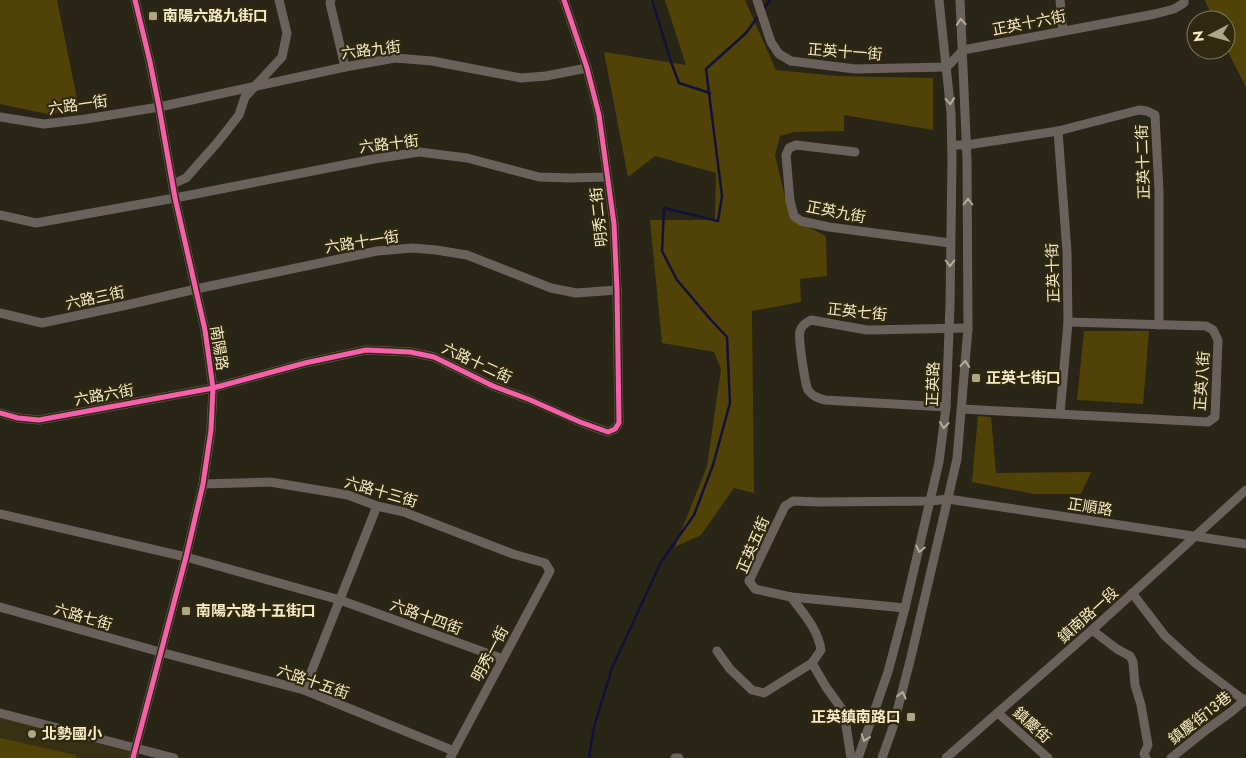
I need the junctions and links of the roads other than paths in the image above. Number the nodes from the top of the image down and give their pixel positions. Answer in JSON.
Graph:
{"nodes":[{"id":1,"x":135,"y":0,"type":"edge"},
{"id":2,"x":279,"y":0,"type":"edge"},
{"id":3,"x":331,"y":0,"type":"edge"},
{"id":4,"x":564,"y":0,"type":"edge"},
{"id":5,"x":757,"y":0,"type":"edge"},
{"id":6,"x":939,"y":0,"type":"edge"},
{"id":7,"x":960,"y":0,"type":"edge"},
{"id":8,"x":1060,"y":0,"type":"edge"},
{"id":9,"x":1184,"y":0,"type":"edge"},
{"id":10,"x":1062,"y":31,"type":"junction"},
{"id":11,"x":963,"y":50,"type":"junction"},
{"id":12,"x":345,"y":66,"type":"junction"},
{"id":13,"x":947,"y":67,"type":"junction"},
{"id":14,"x":588,"y":68,"type":"junction"},
{"id":15,"x":256,"y":85,"type":"junction"},
{"id":16,"x":159,"y":107,"type":"junction"},
{"id":17,"x":0,"y":117,"type":"edge"},
{"id":18,"x":1058,"y":131,"type":"junction"},
{"id":19,"x":952,"y":145,"type":"junction"},
{"id":20,"x":967,"y":145,"type":"junction"},
{"id":21,"x":855,"y":152,"type":"dead end"},
{"id":22,"x":607,"y":177,"type":"junction"},
{"id":23,"x":173,"y":184,"type":"junction"},
{"id":24,"x":175,"y":198,"type":"junction"},
{"id":25,"x":0,"y":215,"type":"edge"},
{"id":26,"x":950,"y":243,"type":"junction"},
{"id":27,"x":196,"y":289,"type":"junction"},
{"id":28,"x":617,"y":290,"type":"junction"},
{"id":29,"x":0,"y":313,"type":"edge"},
{"id":30,"x":1068,"y":322,"type":"junction"},
{"id":31,"x":1159,"y":325,"type":"junction"},
{"id":32,"x":968,"y":328,"type":"junction"},
{"id":33,"x":948,"y":329,"type":"junction"},
{"id":34,"x":213,"y":388,"type":"junction"},
{"id":35,"x":946,"y":407,"type":"junction"},
{"id":36,"x":962,"y":409,"type":"junction"},
{"id":37,"x":0,"y":413,"type":"edge"},
{"id":38,"x":1060,"y":414,"type":"junction"},
{"id":39,"x":608,"y":432,"type":"joint"},
{"id":40,"x":203,"y":484,"type":"junction"},
{"id":41,"x":1246,"y":490,"type":"edge"},
{"id":42,"x":948,"y":499,"type":"junction"},
{"id":43,"x":931,"y":501,"type":"junction"},
{"id":44,"x":377,"y":506,"type":"junction"},
{"id":45,"x":0,"y":514,"type":"edge"},
{"id":46,"x":1195,"y":536,"type":"junction"},
{"id":47,"x":1246,"y":544,"type":"edge"},
{"id":48,"x":186,"y":557,"type":"junction"},
{"id":49,"x":545,"y":564,"type":"joint"},
{"id":50,"x":1132,"y":593,"type":"junction"},
{"id":51,"x":791,"y":597,"type":"junction"},
{"id":52,"x":340,"y":600,"type":"junction"},
{"id":53,"x":0,"y":607,"type":"edge"},
{"id":54,"x":906,"y":608,"type":"junction"},
{"id":55,"x":1092,"y":630,"type":"junction"},
{"id":56,"x":717,"y":651,"type":"dead end"},
{"id":57,"x":160,"y":652,"type":"junction"},
{"id":58,"x":502,"y":659,"type":"junction"},
{"id":59,"x":812,"y":663,"type":"junction"},
{"id":60,"x":304,"y":690,"type":"junction"},
{"id":61,"x":1245,"y":700,"type":"edge"},
{"id":62,"x":0,"y":713,"type":"edge"},
{"id":63,"x":998,"y":713,"type":"junction"},
{"id":64,"x":135,"y":748,"type":"junction"},
{"id":65,"x":452,"y":754,"type":"edge"},
{"id":66,"x":133,"y":758,"type":"edge"},
{"id":67,"x":174,"y":758,"type":"edge"},
{"id":68,"x":675,"y":758,"type":"edge"},
{"id":69,"x":679,"y":758,"type":"edge"},
{"id":70,"x":851,"y":758,"type":"edge"},
{"id":71,"x":858,"y":758,"type":"edge"},
{"id":72,"x":882,"y":758,"type":"edge"},
{"id":73,"x":946,"y":758,"type":"edge"},
{"id":74,"x":1048,"y":758,"type":"edge"},
{"id":75,"x":1146,"y":758,"type":"edge"},
{"id":76,"x":1170,"y":758,"type":"edge"}],
"edges":[{"from":1,"to":16,"type":"street","name":"南陽路"},
{"from":2,"to":15,"type":"street"},
{"from":3,"to":12,"type":"street"},
{"from":4,"to":14,"type":"street","name":"明秀二街"},
{"from":5,"to":13,"type":"street","name":"正英十一街"},
{"from":6,"to":13,"type":"street","name":"正英路"},
{"from":11,"to":7,"type":"street","name":"正英路","one_way":true},
{"from":8,"to":10,"type":"street"},
{"from":9,"to":10,"type":"street","name":"正英十六街"},
{"from":10,"to":11,"type":"street","name":"正英十六街"},
{"from":11,"to":13,"type":"street"},
{"from":11,"to":20,"type":"street","name":"正英路"},
{"from":12,"to":14,"type":"street","name":"六路九街"},
{"from":12,"to":15,"type":"street","name":"六路九街"},
{"from":13,"to":19,"type":"street","name":"正英路","one_way":true},
{"from":14,"to":22,"type":"street","name":"明秀二街"},
{"from":15,"to":16,"type":"street","name":"六路九街"},
{"from":15,"to":23,"type":"street"},
{"from":16,"to":17,"type":"street","name":"六路一街"},
{"from":16,"to":23,"type":"street","name":"南陽路"},
{"from":18,"to":20,"type":"street","name":"正英十二街"},
{"from":18,"to":30,"type":"street","name":"正英十街"},
{"from":18,"to":31,"type":"street","name":"正英十二街"},
{"from":19,"to":20,"type":"street","name":"正英十二街"},
{"from":19,"to":26,"type":"street","name":"正英路"},
{"from":32,"to":20,"type":"street","name":"正英路","one_way":true},
{"from":21,"to":26,"type":"street","name":"正英九街"},
{"from":22,"to":24,"type":"street","name":"六路十街"},
{"from":22,"to":28,"type":"street","name":"明秀二街"},
{"from":23,"to":24,"type":"street","name":"南陽路"},
{"from":24,"to":25,"type":"street"},
{"from":24,"to":27,"type":"street","name":"南陽路"},
{"from":26,"to":33,"type":"street","name":"正英路","one_way":true},
{"from":27,"to":28,"type":"street","name":"六路十一街"},
{"from":27,"to":29,"type":"street","name":"六路三街"},
{"from":27,"to":34,"type":"street","name":"南陽路"},
{"from":28,"to":39,"type":"street","name":"明秀二街"},
{"from":30,"to":31,"type":"street","name":"正英八街"},
{"from":30,"to":38,"type":"street","name":"正英十街"},
{"from":31,"to":38,"type":"street","name":"正英八街"},
{"from":32,"to":33,"type":"street","name":"正英七街"},
{"from":36,"to":32,"type":"street","name":"正英路","one_way":true},
{"from":33,"to":35,"type":"street","name":"正英路"},
{"from":33,"to":35,"type":"street","name":"正英七街"},
{"from":34,"to":37,"type":"street","name":"六路六街"},
{"from":34,"to":39,"type":"street","name":"六路十二街"},
{"from":34,"to":40,"type":"street","name":"南陽路"},
{"from":35,"to":43,"type":"street","name":"正英路","one_way":true},
{"from":36,"to":38,"type":"street","name":"正英八街"},
{"from":36,"to":42,"type":"street","name":"正英路"},
{"from":40,"to":44,"type":"street","name":"六路十三街"},
{"from":40,"to":48,"type":"street","name":"南陽路"},
{"from":41,"to":46,"type":"street","name":"鎮南路一段"},
{"from":42,"to":43,"type":"street","name":"正順路"},
{"from":42,"to":46,"type":"street","name":"正順路"},
{"from":72,"to":42,"type":"street","name":"正英路","one_way":true},
{"from":43,"to":51,"type":"street","name":"正英五街"},
{"from":43,"to":54,"type":"street","name":"正英路","one_way":true},
{"from":44,"to":49,"type":"street","name":"六路十三街"},
{"from":44,"to":52,"type":"street"},
{"from":45,"to":48,"type":"street"},
{"from":46,"to":47,"type":"street","name":"正順路"},
{"from":46,"to":50,"type":"street","name":"鎮南路一段"},
{"from":48,"to":52,"type":"street","name":"六路十四街"},
{"from":48,"to":57,"type":"street","name":"南陽路"},
{"from":49,"to":58,"type":"street","name":"明秀一街"},
{"from":50,"to":55,"type":"street","name":"鎮南路一段"},
{"from":50,"to":61,"type":"street"},
{"from":51,"to":54,"type":"street","name":"正英五街"},
{"from":51,"to":59,"type":"street"},
{"from":52,"to":58,"type":"street","name":"六路十四街"},
{"from":52,"to":60,"type":"street"},
{"from":53,"to":57,"type":"street","name":"六路七街"},
{"from":54,"to":71,"type":"street","name":"正英路","one_way":true},
{"from":55,"to":63,"type":"street","name":"鎮南路一段"},
{"from":55,"to":75,"type":"street"},
{"from":56,"to":59,"type":"street"},
{"from":57,"to":60,"type":"street","name":"六路十五街"},
{"from":57,"to":64,"type":"street","name":"南陽路"},
{"from":58,"to":65,"type":"street","name":"明秀一街"},
{"from":59,"to":70,"type":"street"},
{"from":60,"to":65,"type":"street","name":"六路十五街"},
{"from":61,"to":76,"type":"street","name":"鎮慶街13巷"},
{"from":62,"to":64,"type":"street"},
{"from":63,"to":73,"type":"street","name":"鎮南路一段"},
{"from":63,"to":74,"type":"street","name":"鎮慶街"},
{"from":64,"to":66,"type":"street","name":"南陽路"},
{"from":64,"to":67,"type":"street"},
{"from":68,"to":69,"type":"street"}]}
